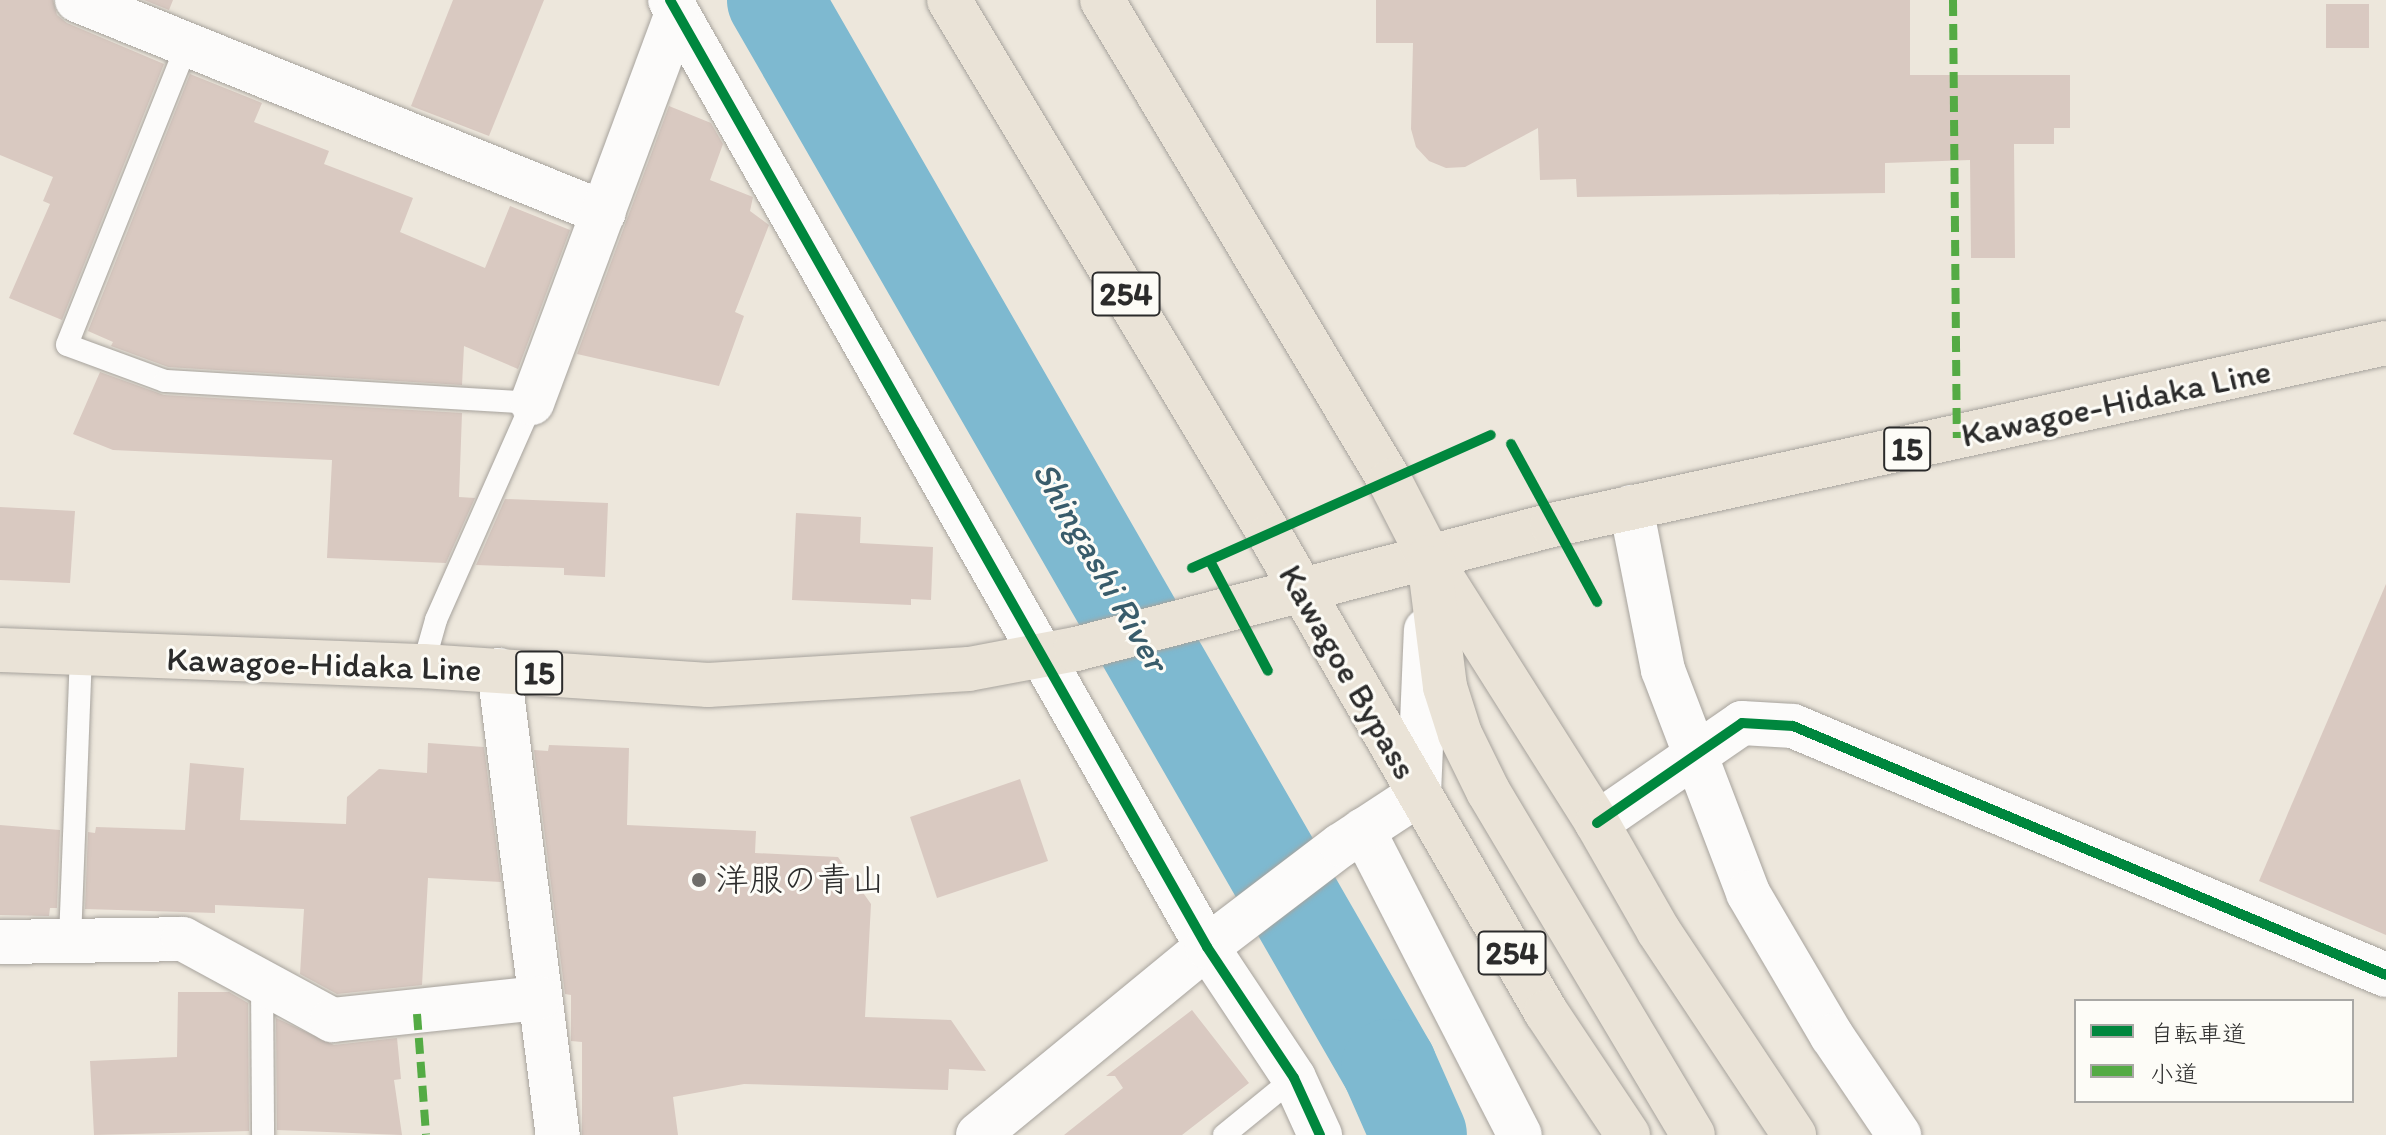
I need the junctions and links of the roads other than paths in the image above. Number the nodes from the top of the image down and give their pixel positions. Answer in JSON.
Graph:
{"nodes":[{"id":1,"x":77,"y":0,"type":"edge"},
{"id":2,"x":949,"y":0,"type":"edge"},
{"id":3,"x":1102,"y":0,"type":"edge"},
{"id":4,"x":674,"y":6,"type":"edge"},
{"id":5,"x":188,"y":42,"type":"junction"},
{"id":6,"x":604,"y":213,"type":"junction"},
{"id":7,"x":2386,"y":343,"type":"edge"},
{"id":8,"x":532,"y":403,"type":"junction"},
{"id":9,"x":1631,"y":507,"type":"junction"},
{"id":10,"x":1429,"y":557,"type":"junction"},
{"id":11,"x":1302,"y":590,"type":"junction"},
{"id":12,"x":0,"y":650,"type":"edge"},
{"id":13,"x":1059,"y":653,"type":"junction"},
{"id":14,"x":81,"y":655,"type":"junction"},
{"id":15,"x":423,"y":666,"type":"junction"},
{"id":16,"x":499,"y":670,"type":"junction"},
{"id":17,"x":1693,"y":757,"type":"junction"},
{"id":18,"x":1419,"y":794,"type":"junction"},
{"id":19,"x":1597,"y":823,"type":"junction"},
{"id":20,"x":1352,"y":837,"type":"junction"},
{"id":21,"x":70,"y":940,"type":"junction"},
{"id":22,"x":0,"y":942,"type":"edge"},
{"id":23,"x":1207,"y":947,"type":"junction"},
{"id":24,"x":2386,"y":975,"type":"edge"},
{"id":25,"x":262,"y":982,"type":"junction"},
{"id":26,"x":539,"y":998,"type":"junction"},
{"id":27,"x":1294,"y":1078,"type":"junction"},
{"id":28,"x":1626,"y":1125,"type":"edge"},
{"id":29,"x":263,"y":1135,"type":"edge"},
{"id":30,"x":558,"y":1135,"type":"edge"},
{"id":31,"x":978,"y":1135,"type":"edge"},
{"id":32,"x":1224,"y":1135,"type":"edge"},
{"id":33,"x":1320,"y":1135,"type":"edge"},
{"id":34,"x":1520,"y":1135,"type":"edge"},
{"id":35,"x":1693,"y":1135,"type":"edge"},
{"id":36,"x":1794,"y":1135,"type":"edge"},
{"id":37,"x":1899,"y":1135,"type":"edge"}],
"edges":[{"from":1,"to":5,"type":"street"},
{"from":2,"to":11,"type":"main road","name":"Kawagoe Bypass","number":"254"},
{"from":3,"to":10,"type":"main road"},
{"from":4,"to":6,"type":"street"},
{"from":4,"to":13,"type":"street"},
{"from":5,"to":6,"type":"street"},
{"from":5,"to":8,"type":"lane"},
{"from":6,"to":8,"type":"street"},
{"from":7,"to":9,"type":"main road","name":"Kawagoe-Hidaka Line","number":"15"},
{"from":8,"to":15,"type":"lane"},
{"from":9,"to":10,"type":"main road","name":"Kawagoe-Hidaka Line","number":"15"},
{"from":9,"to":17,"type":"street"},
{"from":10,"to":11,"type":"main road","name":"Kawagoe-Hidaka Line","number":"15"},
{"from":10,"to":18,"type":"street"},
{"from":10,"to":19,"type":"main road"},
{"from":10,"to":35,"type":"main road"},
{"from":11,"to":13,"type":"main road","name":"Kawagoe-Hidaka Line","number":"15"},
{"from":11,"to":18,"type":"main road","name":"Kawagoe Bypass","number":"254"},
{"from":12,"to":14,"type":"main road","name":"Kawagoe-Hidaka Line","number":"15"},
{"from":13,"to":16,"type":"main road","name":"Kawagoe-Hidaka Line","number":"15"},
{"from":13,"to":23,"type":"street"},
{"from":14,"to":15,"type":"main road","name":"Kawagoe-Hidaka Line","number":"15"},
{"from":14,"to":21,"type":"lane"},
{"from":15,"to":16,"type":"main road","name":"Kawagoe-Hidaka Line","number":"15"},
{"from":16,"to":26,"type":"street"},
{"from":17,"to":19,"type":"street"},
{"from":17,"to":24,"type":"street"},
{"from":17,"to":37,"type":"street"},
{"from":18,"to":20,"type":"street"},
{"from":18,"to":28,"type":"main road","name":"Kawagoe Bypass","number":"254"},
{"from":19,"to":36,"type":"main road"},
{"from":20,"to":23,"type":"street"},
{"from":20,"to":34,"type":"street"},
{"from":21,"to":22,"type":"street"},
{"from":21,"to":25,"type":"street"},
{"from":23,"to":27,"type":"street"},
{"from":23,"to":31,"type":"street"},
{"from":25,"to":26,"type":"street"},
{"from":25,"to":29,"type":"lane"},
{"from":26,"to":30,"type":"street"},
{"from":27,"to":32,"type":"lane"},
{"from":27,"to":33,"type":"street"}]}
